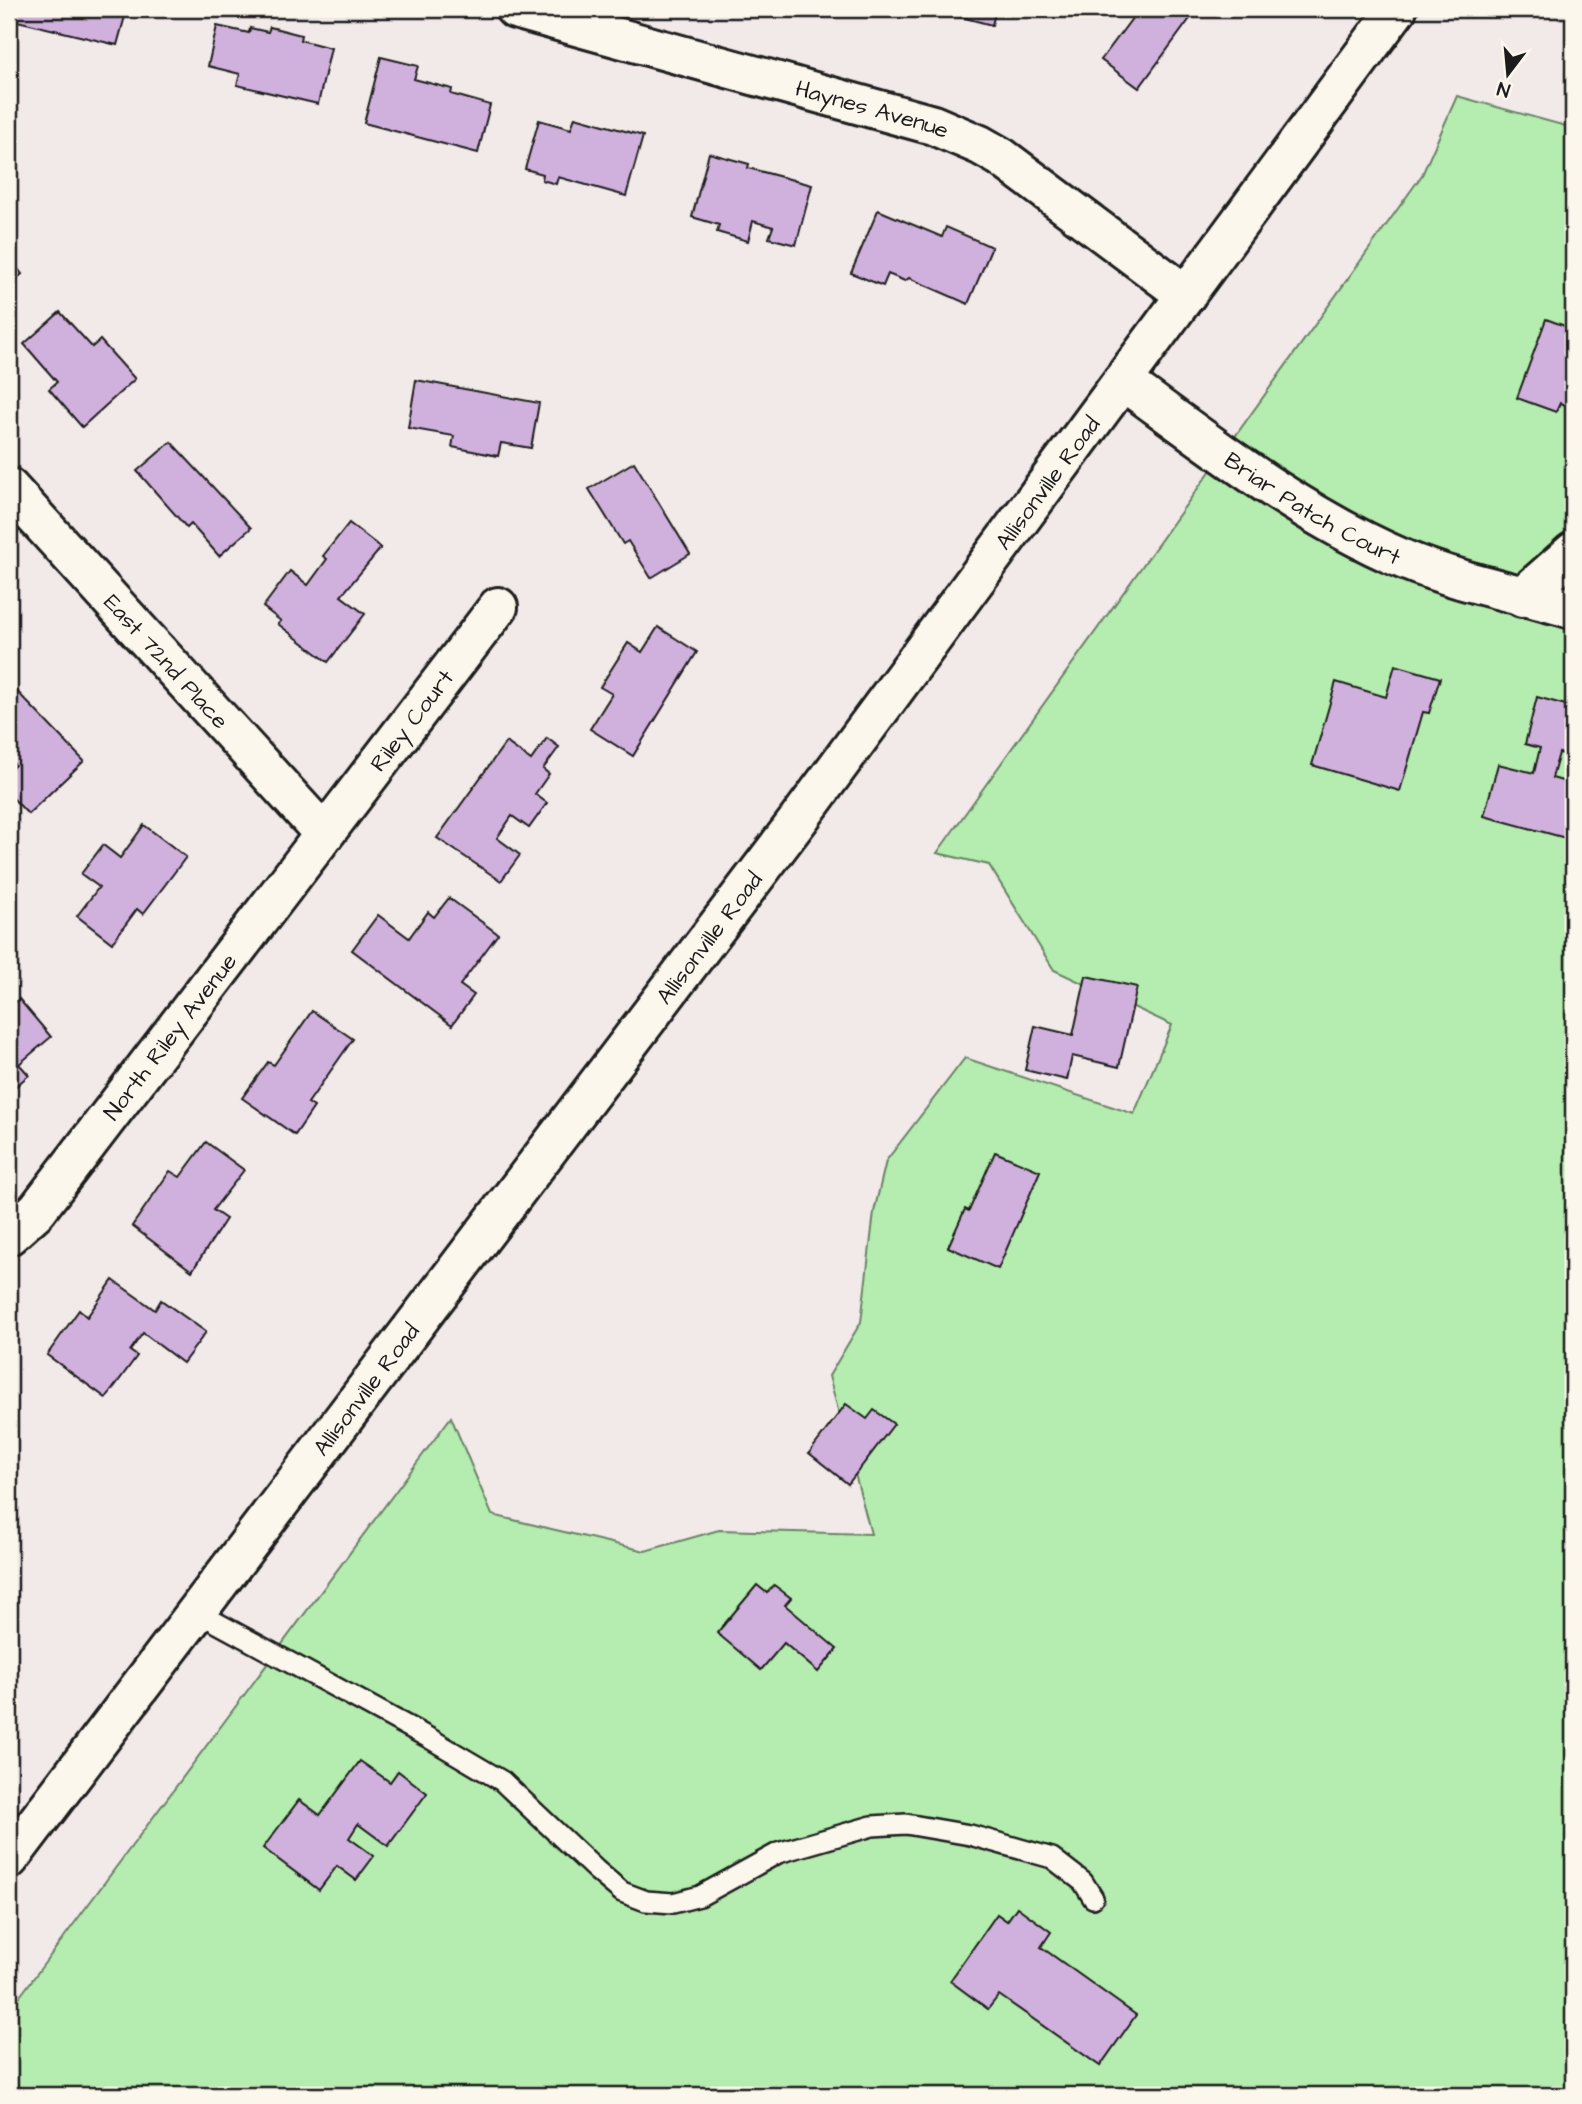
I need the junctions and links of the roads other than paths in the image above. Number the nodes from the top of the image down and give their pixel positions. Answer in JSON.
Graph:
{"nodes":[{"id":1,"x":515,"y":9,"type":"edge"},
{"id":2,"x":1397,"y":9,"type":"edge"},
{"id":3,"x":1186,"y":295,"type":"junction"},
{"id":4,"x":1123,"y":381,"type":"junction"},
{"id":5,"x":9,"y":488,"type":"edge"},
{"id":6,"x":1573,"y":552,"type":"edge"},
{"id":7,"x":1522,"y":597,"type":"junction"},
{"id":8,"x":498,"y":607,"type":"dead end"},
{"id":9,"x":1573,"y":609,"type":"edge"},
{"id":10,"x":324,"y":834,"type":"junction"},
{"id":11,"x":9,"y":1235,"type":"edge"},
{"id":12,"x":197,"y":1612,"type":"junction"},
{"id":13,"x":9,"y":1859,"type":"edge"},
{"id":14,"x":1093,"y":1898,"type":"dead end"}],
"edges":[{"from":1,"to":3,"type":"street","name":"Haynes Avenue"},
{"from":2,"to":3,"type":"street","name":"Allisonville Road"},
{"from":3,"to":4,"type":"street","name":"Allisonville Road"},
{"from":4,"to":7,"type":"street","name":"Briar Patch Court"},
{"from":4,"to":12,"type":"street","name":"Allisonville Road"},
{"from":5,"to":10,"type":"street","name":"East 72nd Place"},
{"from":6,"to":7,"type":"street"},
{"from":7,"to":9,"type":"street","name":"Briar Patch Court"},
{"from":8,"to":10,"type":"street","name":"Riley Court"},
{"from":10,"to":11,"type":"street","name":"North Riley Avenue"},
{"from":12,"to":13,"type":"street","name":"Allisonville Road"},
{"from":12,"to":14,"type":"lane"}]}
